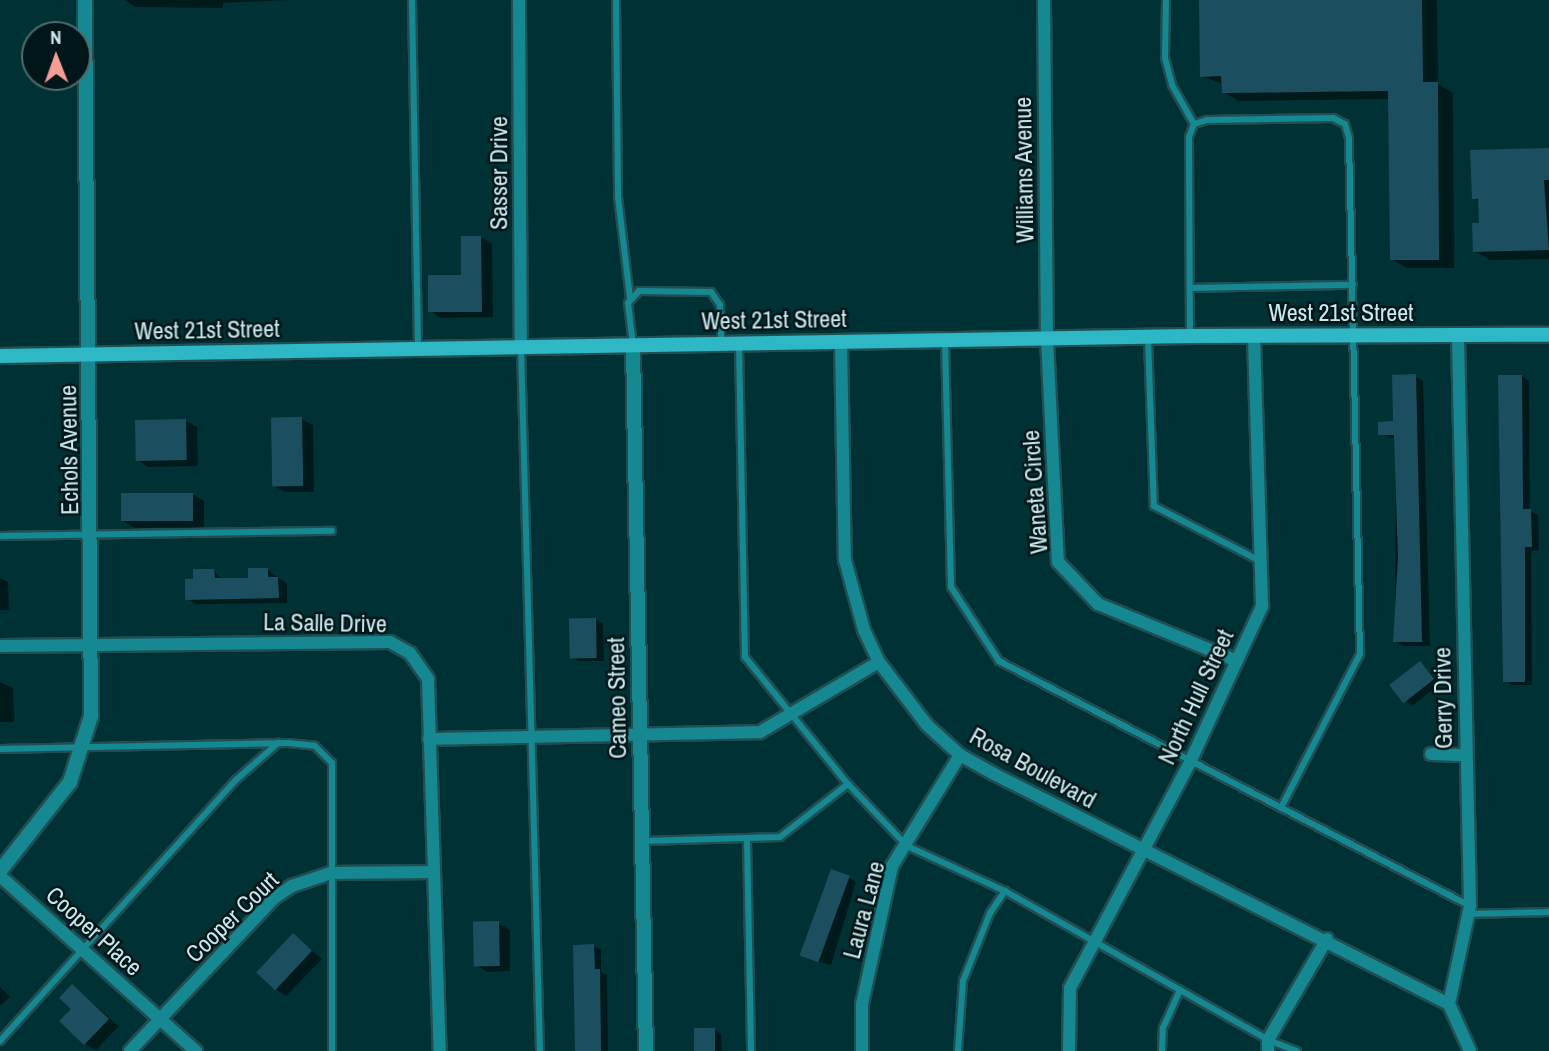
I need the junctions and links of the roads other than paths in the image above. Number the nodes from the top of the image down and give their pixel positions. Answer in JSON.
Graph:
{"nodes":[{"id":1,"x":85,"y":0,"type":"edge"},
{"id":2,"x":412,"y":0,"type":"edge"},
{"id":3,"x":519,"y":0,"type":"edge"},
{"id":4,"x":616,"y":0,"type":"edge"},
{"id":5,"x":1044,"y":0,"type":"edge"},
{"id":6,"x":1166,"y":0,"type":"edge"},
{"id":7,"x":1194,"y":124,"type":"junction"},
{"id":8,"x":1353,"y":285,"type":"junction"},
{"id":9,"x":1190,"y":288,"type":"junction"},
{"id":10,"x":630,"y":298,"type":"junction"},
{"id":11,"x":1354,"y":334,"type":"junction"},
{"id":12,"x":1549,"y":335,"type":"edge"},
{"id":13,"x":1148,"y":336,"type":"junction"},
{"id":14,"x":1190,"y":336,"type":"junction"},
{"id":15,"x":1254,"y":336,"type":"junction"},
{"id":16,"x":1458,"y":337,"type":"junction"},
{"id":17,"x":1047,"y":339,"type":"junction"},
{"id":18,"x":841,"y":341,"type":"junction"},
{"id":19,"x":946,"y":341,"type":"junction"},
{"id":20,"x":722,"y":343,"type":"junction"},
{"id":21,"x":739,"y":343,"type":"junction"},
{"id":22,"x":633,"y":345,"type":"junction"},
{"id":23,"x":521,"y":346,"type":"junction"},
{"id":24,"x":418,"y":350,"type":"junction"},
{"id":25,"x":91,"y":354,"type":"junction"},
{"id":26,"x":0,"y":356,"type":"edge"},
{"id":27,"x":332,"y":531,"type":"dead end"},
{"id":28,"x":93,"y":534,"type":"junction"},
{"id":29,"x":0,"y":536,"type":"edge"},
{"id":30,"x":1261,"y":562,"type":"junction"},
{"id":31,"x":94,"y":645,"type":"junction"},
{"id":32,"x":0,"y":646,"type":"edge"},
{"id":33,"x":1237,"y":661,"type":"junction"},
{"id":34,"x":879,"y":662,"type":"junction"},
{"id":35,"x":792,"y":713,"type":"junction"},
{"id":36,"x":640,"y":735,"type":"junction"},
{"id":37,"x":534,"y":737,"type":"junction"},
{"id":38,"x":429,"y":739,"type":"junction"},
{"id":39,"x":278,"y":743,"type":"junction"},
{"id":40,"x":83,"y":748,"type":"junction"},
{"id":41,"x":0,"y":749,"type":"edge"},
{"id":42,"x":1432,"y":754,"type":"dead end"},
{"id":43,"x":960,"y":755,"type":"junction"},
{"id":44,"x":1465,"y":755,"type":"junction"},
{"id":45,"x":1191,"y":761,"type":"junction"},
{"id":46,"x":848,"y":784,"type":"junction"},
{"id":47,"x":1281,"y":808,"type":"junction"},
{"id":48,"x":747,"y":839,"type":"junction"},
{"id":49,"x":642,"y":841,"type":"junction"},
{"id":50,"x":907,"y":846,"type":"junction"},
{"id":51,"x":1141,"y":851,"type":"junction"},
{"id":52,"x":432,"y":872,"type":"junction"},
{"id":53,"x":331,"y":873,"type":"junction"},
{"id":54,"x":0,"y":874,"type":"edge"},
{"id":55,"x":1005,"y":891,"type":"junction"},
{"id":56,"x":1469,"y":910,"type":"junction"},
{"id":57,"x":1549,"y":912,"type":"edge"},
{"id":58,"x":1326,"y":939,"type":"junction"},
{"id":59,"x":1097,"y":942,"type":"junction"},
{"id":60,"x":84,"y":948,"type":"junction"},
{"id":61,"x":1180,"y":990,"type":"junction"},
{"id":62,"x":1449,"y":1004,"type":"junction"},
{"id":63,"x":159,"y":1018,"type":"junction"},
{"id":64,"x":0,"y":1041,"type":"edge"},
{"id":65,"x":1268,"y":1046,"type":"edge"},
{"id":66,"x":131,"y":1051,"type":"edge"},
{"id":67,"x":195,"y":1051,"type":"edge"},
{"id":68,"x":332,"y":1051,"type":"edge"},
{"id":69,"x":440,"y":1051,"type":"edge"},
{"id":70,"x":540,"y":1051,"type":"edge"},
{"id":71,"x":646,"y":1051,"type":"edge"},
{"id":72,"x":751,"y":1051,"type":"edge"},
{"id":73,"x":862,"y":1051,"type":"edge"},
{"id":74,"x":958,"y":1051,"type":"edge"},
{"id":75,"x":1069,"y":1051,"type":"edge"},
{"id":76,"x":1162,"y":1051,"type":"edge"},
{"id":77,"x":1297,"y":1051,"type":"edge"},
{"id":78,"x":1470,"y":1051,"type":"edge"}],
"edges":[{"from":1,"to":25,"type":"street","name":"Echols Avenue"},
{"from":2,"to":24,"type":"lane"},
{"from":3,"to":23,"type":"street","name":"Sasser Drive"},
{"from":4,"to":10,"type":"lane"},
{"from":5,"to":17,"type":"street","name":"Williams Avenue"},
{"from":6,"to":7,"type":"lane"},
{"from":7,"to":8,"type":"lane"},
{"from":7,"to":9,"type":"lane"},
{"from":8,"to":9,"type":"lane"},
{"from":8,"to":11,"type":"lane"},
{"from":9,"to":14,"type":"lane"},
{"from":10,"to":20,"type":"lane"},
{"from":10,"to":22,"type":"lane"},
{"from":11,"to":15,"type":"main road","name":"West 21st Street"},
{"from":11,"to":16,"type":"main road","name":"West 21st Street"},
{"from":11,"to":47,"type":"lane"},
{"from":12,"to":16,"type":"main road","name":"West 21st Street"},
{"from":13,"to":14,"type":"main road","name":"West 21st Street"},
{"from":13,"to":17,"type":"main road","name":"West 21st Street"},
{"from":13,"to":30,"type":"lane"},
{"from":14,"to":15,"type":"main road","name":"West 21st Street"},
{"from":15,"to":30,"type":"street","name":"North Hull Street"},
{"from":16,"to":44,"type":"street","name":"Gerry Drive"},
{"from":17,"to":19,"type":"main road","name":"West 21st Street"},
{"from":17,"to":33,"type":"street","name":"Waneta Circle"},
{"from":18,"to":19,"type":"main road","name":"West 21st Street"},
{"from":18,"to":21,"type":"main road","name":"West 21st Street"},
{"from":18,"to":34,"type":"street","name":"Rosa Boulevard"},
{"from":19,"to":45,"type":"lane"},
{"from":20,"to":21,"type":"main road","name":"West 21st Street"},
{"from":20,"to":22,"type":"main road","name":"West 21st Street"},
{"from":21,"to":35,"type":"lane"},
{"from":22,"to":23,"type":"main road","name":"West 21st Street"},
{"from":22,"to":36,"type":"street","name":"Cameo Street"},
{"from":23,"to":24,"type":"main road","name":"West 21st Street"},
{"from":23,"to":37,"type":"lane"},
{"from":24,"to":25,"type":"main road","name":"West 21st Street"},
{"from":25,"to":26,"type":"main road","name":"West 21st Street"},
{"from":25,"to":28,"type":"street","name":"Echols Avenue"},
{"from":27,"to":28,"type":"lane"},
{"from":28,"to":29,"type":"lane"},
{"from":28,"to":31,"type":"street","name":"Echols Avenue"},
{"from":30,"to":33,"type":"street","name":"North Hull Street"},
{"from":31,"to":32,"type":"street","name":"La Salle Drive"},
{"from":31,"to":38,"type":"street","name":"La Salle Drive"},
{"from":31,"to":40,"type":"street","name":"Echols Avenue"},
{"from":33,"to":45,"type":"street","name":"North Hull Street"},
{"from":34,"to":35,"type":"street"},
{"from":34,"to":43,"type":"street","name":"Rosa Boulevard"},
{"from":35,"to":36,"type":"street"},
{"from":35,"to":46,"type":"lane"},
{"from":36,"to":37,"type":"street"},
{"from":36,"to":49,"type":"street","name":"Cameo Street"},
{"from":37,"to":38,"type":"street"},
{"from":37,"to":70,"type":"lane"},
{"from":38,"to":52,"type":"street","name":"La Salle Drive"},
{"from":39,"to":40,"type":"lane"},
{"from":39,"to":53,"type":"lane"},
{"from":39,"to":60,"type":"lane"},
{"from":40,"to":41,"type":"lane"},
{"from":40,"to":54,"type":"street","name":"Echols Avenue"},
{"from":42,"to":44,"type":"street"},
{"from":43,"to":50,"type":"street","name":"Laura Lane"},
{"from":43,"to":51,"type":"street","name":"Rosa Boulevard"},
{"from":44,"to":56,"type":"street","name":"Gerry Drive"},
{"from":45,"to":47,"type":"lane"},
{"from":45,"to":51,"type":"street","name":"North Hull Street"},
{"from":46,"to":48,"type":"lane"},
{"from":46,"to":50,"type":"lane"},
{"from":47,"to":56,"type":"lane"},
{"from":48,"to":49,"type":"lane"},
{"from":48,"to":72,"type":"lane"},
{"from":49,"to":71,"type":"street","name":"Cameo Street"},
{"from":50,"to":55,"type":"lane"},
{"from":50,"to":73,"type":"street","name":"Laura Lane"},
{"from":51,"to":58,"type":"street","name":"Rosa Boulevard"},
{"from":51,"to":59,"type":"street","name":"North Hull Street"},
{"from":52,"to":53,"type":"street","name":"Cooper Court"},
{"from":52,"to":69,"type":"street","name":"La Salle Drive"},
{"from":53,"to":63,"type":"street","name":"Cooper Court"},
{"from":53,"to":68,"type":"lane"},
{"from":54,"to":60,"type":"street","name":"Cooper Place"},
{"from":55,"to":59,"type":"lane"},
{"from":55,"to":74,"type":"lane"},
{"from":56,"to":57,"type":"lane"},
{"from":56,"to":62,"type":"street","name":"Gerry Drive"},
{"from":58,"to":62,"type":"street","name":"Rosa Boulevard"},
{"from":58,"to":65,"type":"street"},
{"from":59,"to":61,"type":"lane"},
{"from":59,"to":75,"type":"street","name":"North Hull Street"},
{"from":60,"to":63,"type":"street","name":"Cooper Place"},
{"from":60,"to":64,"type":"lane"},
{"from":61,"to":65,"type":"lane"},
{"from":61,"to":76,"type":"lane"},
{"from":62,"to":78,"type":"street"},
{"from":63,"to":66,"type":"street","name":"Cooper Court"},
{"from":63,"to":67,"type":"street"},
{"from":65,"to":77,"type":"lane"}]}
